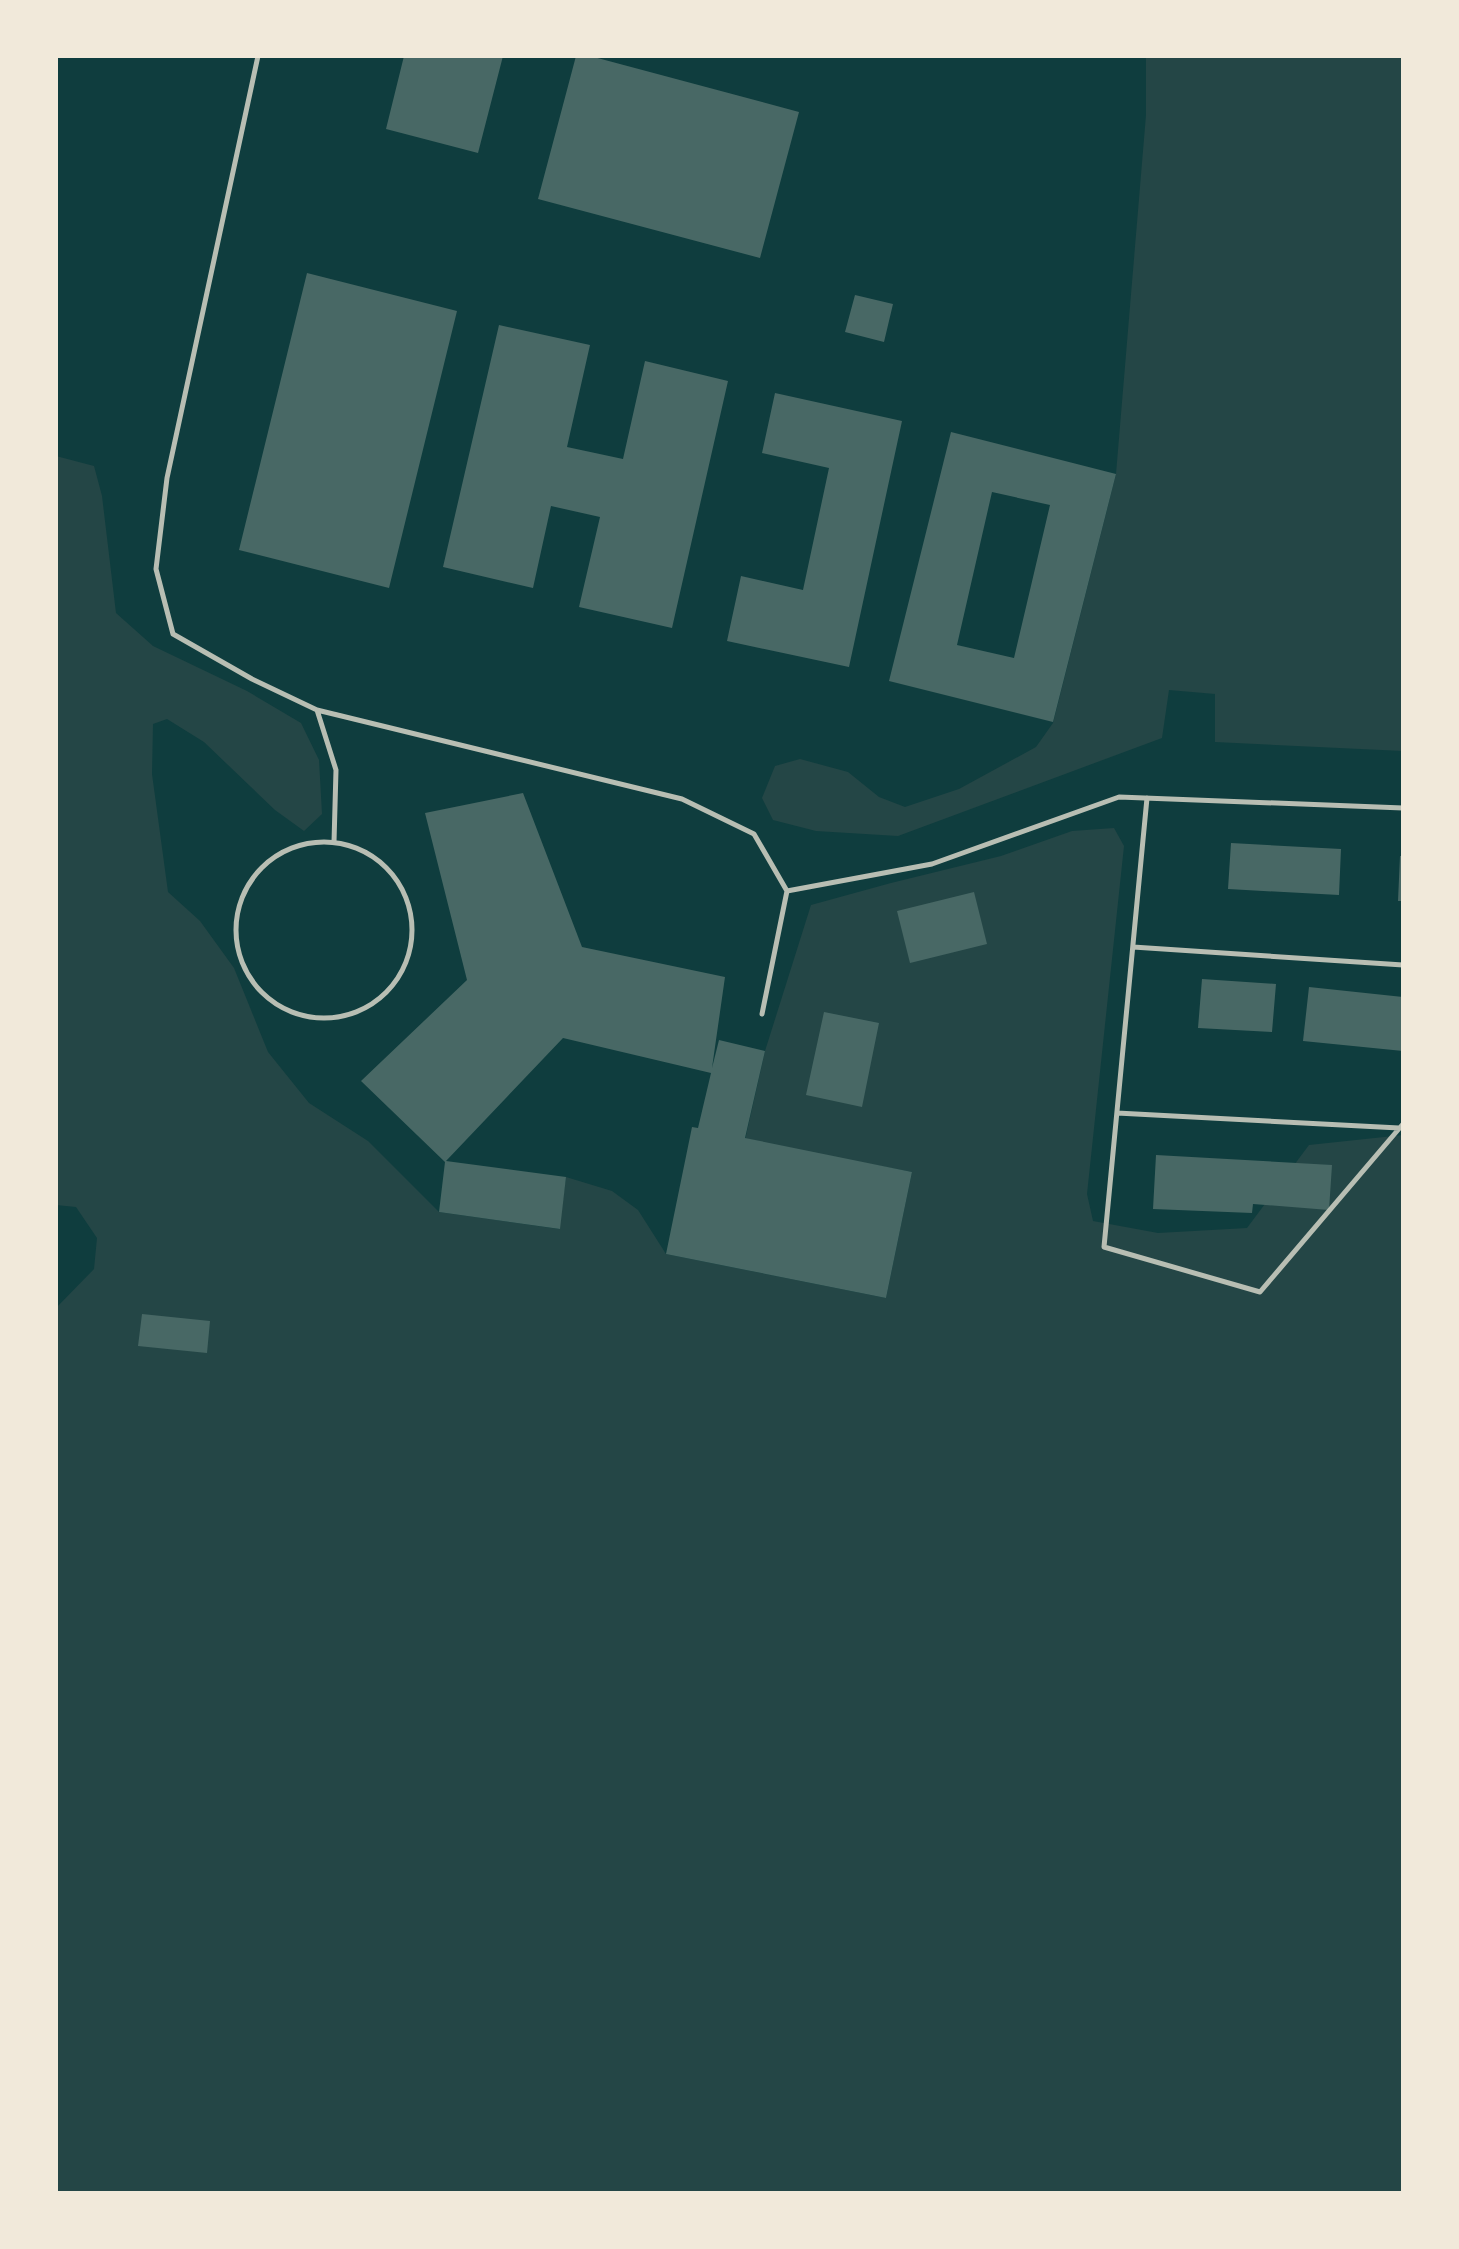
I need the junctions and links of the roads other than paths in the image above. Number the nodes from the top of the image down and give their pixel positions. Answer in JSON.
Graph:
{"nodes":[{"id":1,"x":258,"y":56,"type":"edge"},
{"id":2,"x":317,"y":710,"type":"junction"},
{"id":3,"x":1147,"y":798,"type":"junction"},
{"id":4,"x":1403,"y":808,"type":"edge"},
{"id":5,"x":334,"y":842,"type":"junction"},
{"id":6,"x":787,"y":891,"type":"junction"},
{"id":7,"x":1133,"y":947,"type":"junction"},
{"id":8,"x":1403,"y":965,"type":"edge"},
{"id":9,"x":762,"y":1014,"type":"dead end"},
{"id":10,"x":1117,"y":1113,"type":"junction"},
{"id":11,"x":1401,"y":1126,"type":"edge"}],
"edges":[{"from":1,"to":2,"type":"lane"},
{"from":2,"to":5,"type":"lane"},
{"from":2,"to":6,"type":"lane"},
{"from":3,"to":4,"type":"lane"},
{"from":3,"to":6,"type":"lane"},
{"from":3,"to":7,"type":"lane"},
{"from":5,"to":5,"type":"lane"},
{"from":6,"to":9,"type":"lane"},
{"from":7,"to":8,"type":"lane"},
{"from":7,"to":10,"type":"lane"},
{"from":10,"to":11,"type":"lane"},
{"from":10,"to":11,"type":"lane"}]}
